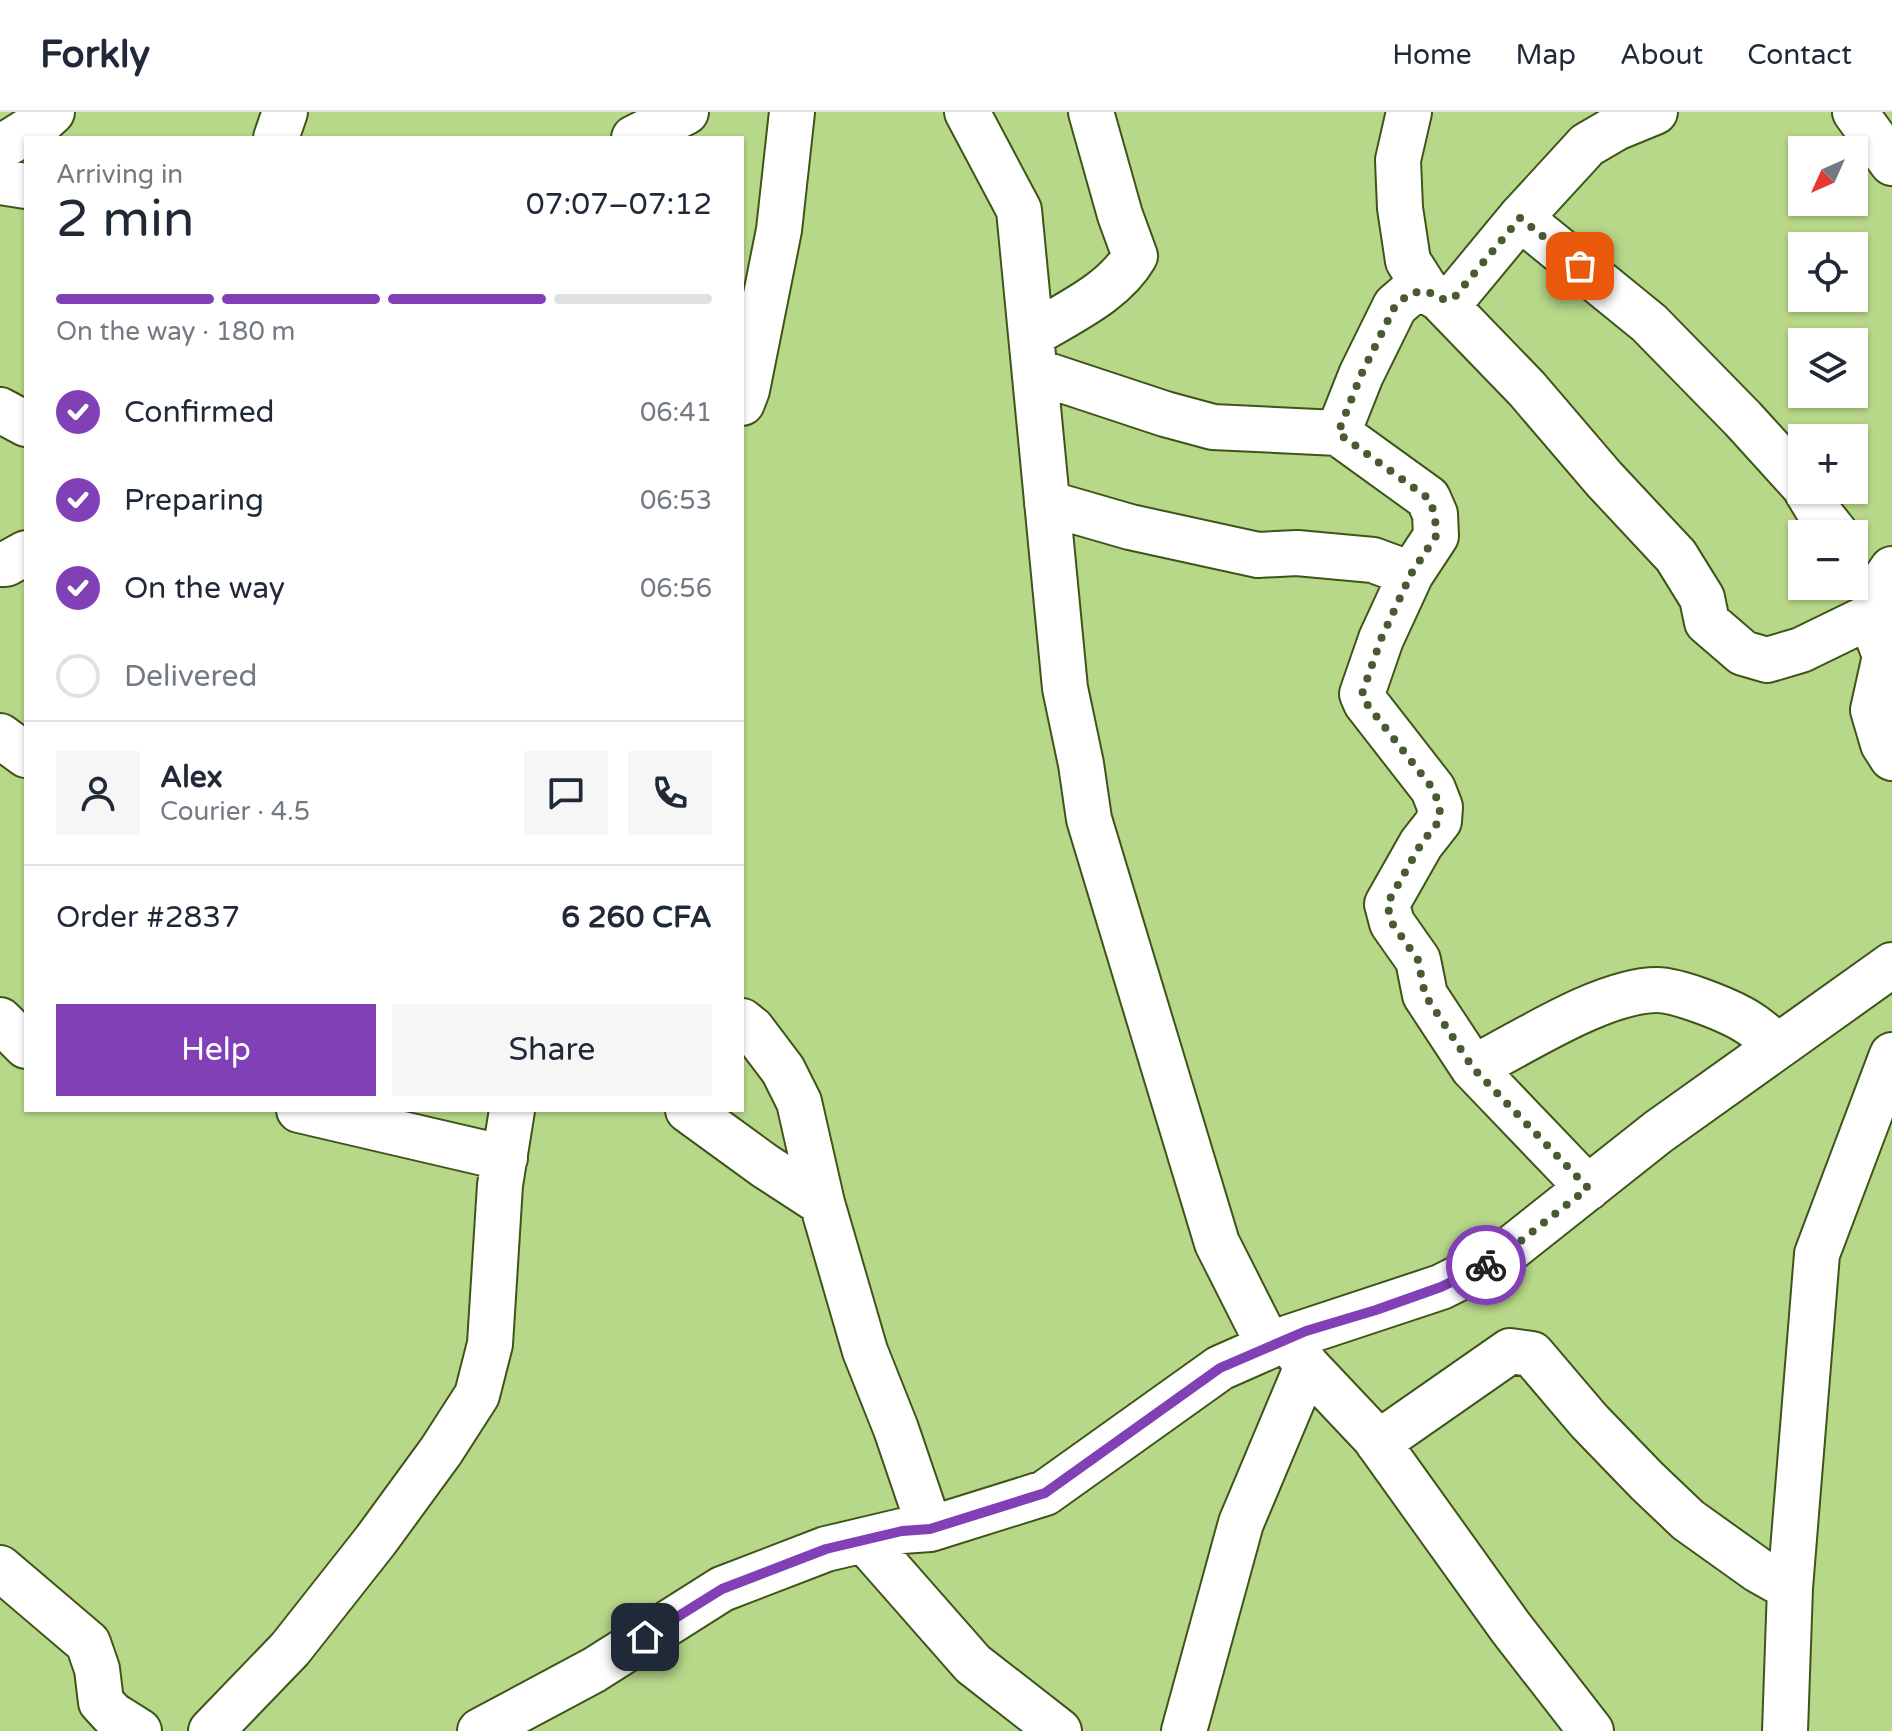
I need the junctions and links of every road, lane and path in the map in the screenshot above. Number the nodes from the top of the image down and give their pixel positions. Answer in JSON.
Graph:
{"nodes":[{"id":1,"x":52,"y":112,"type":"edge"},
{"id":2,"x":285,"y":112,"type":"edge"},
{"id":3,"x":686,"y":112,"type":"edge"},
{"id":4,"x":792,"y":112,"type":"edge"},
{"id":5,"x":967,"y":112,"type":"edge"},
{"id":6,"x":1091,"y":112,"type":"edge"},
{"id":7,"x":1409,"y":112,"type":"edge"},
{"id":8,"x":1655,"y":112,"type":"edge"},
{"id":9,"x":1855,"y":112,"type":"edge"},
{"id":10,"x":277,"y":136,"type":"edge"},
{"id":11,"x":638,"y":136,"type":"edge"},
{"id":12,"x":0,"y":148,"type":"edge"},
{"id":13,"x":1892,"y":163,"type":"edge"},
{"id":14,"x":0,"y":182,"type":"edge"},
{"id":15,"x":24,"y":186,"type":"edge"},
{"id":16,"x":1520,"y":218,"type":"junction"},
{"id":17,"x":1433,"y":295,"type":"junction"},
{"id":18,"x":1034,"y":353,"type":"junction"},
{"id":19,"x":744,"y":398,"type":"edge"},
{"id":20,"x":0,"y":410,"type":"edge"},
{"id":21,"x":24,"y":423,"type":"edge"},
{"id":22,"x":1338,"y":433,"type":"junction"},
{"id":23,"x":1788,"y":469,"type":"edge"},
{"id":24,"x":1047,"y":503,"type":"junction"},
{"id":25,"x":24,"y":554,"type":"edge"},
{"id":26,"x":0,"y":564,"type":"edge"},
{"id":27,"x":1411,"y":574,"type":"junction"},
{"id":28,"x":1875,"y":581,"type":"edge"},
{"id":29,"x":0,"y":736,"type":"edge"},
{"id":30,"x":24,"y":754,"type":"edge"},
{"id":31,"x":1892,"y":758,"type":"edge"},
{"id":32,"x":1892,"y":965,"type":"edge"},
{"id":33,"x":0,"y":1020,"type":"edge"},
{"id":34,"x":744,"y":1023,"type":"edge"},
{"id":35,"x":24,"y":1044,"type":"edge"},
{"id":36,"x":1778,"y":1046,"type":"junction"},
{"id":37,"x":1892,"y":1055,"type":"edge"},
{"id":38,"x":1473,"y":1068,"type":"junction"},
{"id":39,"x":308,"y":1112,"type":"edge"},
{"id":40,"x":512,"y":1112,"type":"edge"},
{"id":41,"x":691,"y":1112,"type":"edge"},
{"id":42,"x":505,"y":1158,"type":"junction"},
{"id":43,"x":1588,"y":1188,"type":"junction"},
{"id":44,"x":822,"y":1203,"type":"junction"},
{"id":45,"x":1288,"y":1350,"type":"junction"},
{"id":46,"x":1378,"y":1443,"type":"junction"},
{"id":47,"x":930,"y":1529,"type":"junction"},
{"id":48,"x":864,"y":1540,"type":"junction"},
{"id":49,"x":0,"y":1568,"type":"edge"},
{"id":50,"x":1790,"y":1588,"type":"junction"},
{"id":51,"x":139,"y":1731,"type":"edge"},
{"id":52,"x":211,"y":1731,"type":"edge"},
{"id":53,"x":480,"y":1731,"type":"edge"},
{"id":54,"x":1059,"y":1731,"type":"edge"},
{"id":55,"x":1184,"y":1731,"type":"edge"},
{"id":56,"x":1591,"y":1731,"type":"edge"},
{"id":57,"x":1785,"y":1731,"type":"edge"}],
"edges":[{"from":1,"to":12,"type":"street"},
{"from":2,"to":10,"type":"street"},
{"from":3,"to":11,"type":"street"},
{"from":4,"to":19,"type":"street"},
{"from":5,"to":18,"type":"street"},
{"from":6,"to":18,"type":"street"},
{"from":7,"to":17,"type":"street"},
{"from":8,"to":16,"type":"street"},
{"from":9,"to":13,"type":"street"},
{"from":14,"to":15,"type":"street"},
{"from":16,"to":17,"type":"street"},
{"from":16,"to":23,"type":"street"},
{"from":17,"to":22,"type":"street"},
{"from":17,"to":28,"type":"street"},
{"from":18,"to":22,"type":"street"},
{"from":18,"to":24,"type":"street"},
{"from":20,"to":21,"type":"street"},
{"from":22,"to":27,"type":"street"},
{"from":24,"to":27,"type":"street"},
{"from":24,"to":45,"type":"street"},
{"from":25,"to":26,"type":"street"},
{"from":27,"to":38,"type":"street"},
{"from":28,"to":31,"type":"street"},
{"from":29,"to":30,"type":"street"},
{"from":32,"to":36,"type":"street"},
{"from":33,"to":35,"type":"street"},
{"from":34,"to":44,"type":"street"},
{"from":36,"to":38,"type":"street"},
{"from":36,"to":43,"type":"street"},
{"from":37,"to":50,"type":"street"},
{"from":38,"to":43,"type":"street"},
{"from":39,"to":42,"type":"street"},
{"from":40,"to":42,"type":"street"},
{"from":41,"to":44,"type":"street"},
{"from":42,"to":52,"type":"street"},
{"from":43,"to":45,"type":"street"},
{"from":44,"to":47,"type":"street"},
{"from":45,"to":46,"type":"street"},
{"from":45,"to":47,"type":"street"},
{"from":45,"to":55,"type":"street"},
{"from":46,"to":50,"type":"street"},
{"from":46,"to":56,"type":"street"},
{"from":47,"to":48,"type":"street"},
{"from":48,"to":53,"type":"street"},
{"from":48,"to":54,"type":"street"},
{"from":49,"to":51,"type":"street"},
{"from":50,"to":57,"type":"street"}]}
